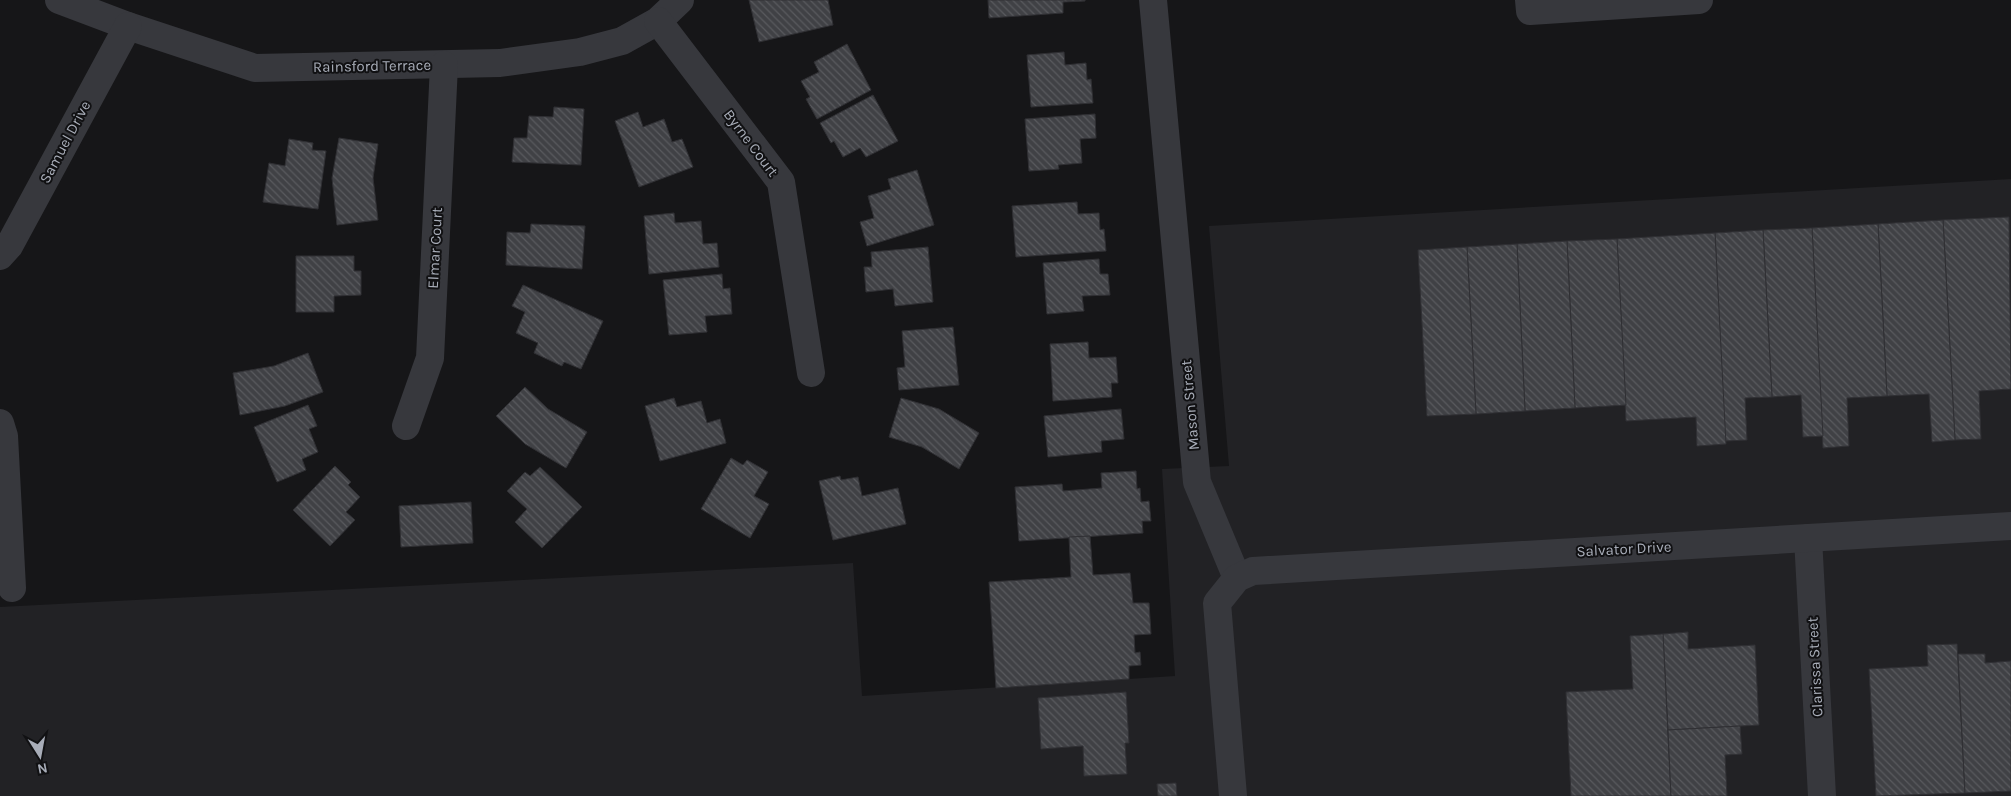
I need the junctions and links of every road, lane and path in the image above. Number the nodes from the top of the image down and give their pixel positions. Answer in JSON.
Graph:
{"nodes":[{"id":1,"x":59,"y":0,"type":"edge"},
{"id":2,"x":680,"y":0,"type":"edge"},
{"id":3,"x":1153,"y":0,"type":"edge"},
{"id":4,"x":1529,"y":0,"type":"edge"},
{"id":5,"x":1699,"y":0,"type":"edge"},
{"id":6,"x":658,"y":21,"type":"junction"},
{"id":7,"x":128,"y":26,"type":"junction"},
{"id":8,"x":444,"y":65,"type":"junction"},
{"id":9,"x":0,"y":256,"type":"edge"},
{"id":10,"x":811,"y":373,"type":"dead end"},
{"id":11,"x":0,"y":423,"type":"edge"},
{"id":12,"x":406,"y":426,"type":"dead end"},
{"id":13,"x":2011,"y":526,"type":"edge"},
{"id":14,"x":1808,"y":538,"type":"junction"},
{"id":15,"x":1237,"y":578,"type":"junction"},
{"id":16,"x":12,"y":588,"type":"dead end"},
{"id":17,"x":1233,"y":796,"type":"edge"},
{"id":18,"x":1822,"y":796,"type":"edge"}],
"edges":[{"from":1,"to":7,"type":"street","name":"Rainsford Terrace"},
{"from":2,"to":6,"type":"street","name":"Rainsford Terrace"},
{"from":3,"to":15,"type":"street","name":"Mason Street"},
{"from":4,"to":5,"type":"street"},
{"from":6,"to":8,"type":"street","name":"Rainsford Terrace"},
{"from":6,"to":10,"type":"street","name":"Byrne Court"},
{"from":7,"to":8,"type":"street","name":"Rainsford Terrace"},
{"from":7,"to":9,"type":"street","name":"Samuel Drive"},
{"from":8,"to":12,"type":"street","name":"Elmar Court"},
{"from":11,"to":16,"type":"street"},
{"from":13,"to":14,"type":"street","name":"Salvator Drive"},
{"from":14,"to":15,"type":"street","name":"Salvator Drive"},
{"from":14,"to":18,"type":"street","name":"Clarissa Street"},
{"from":15,"to":17,"type":"street"}]}
